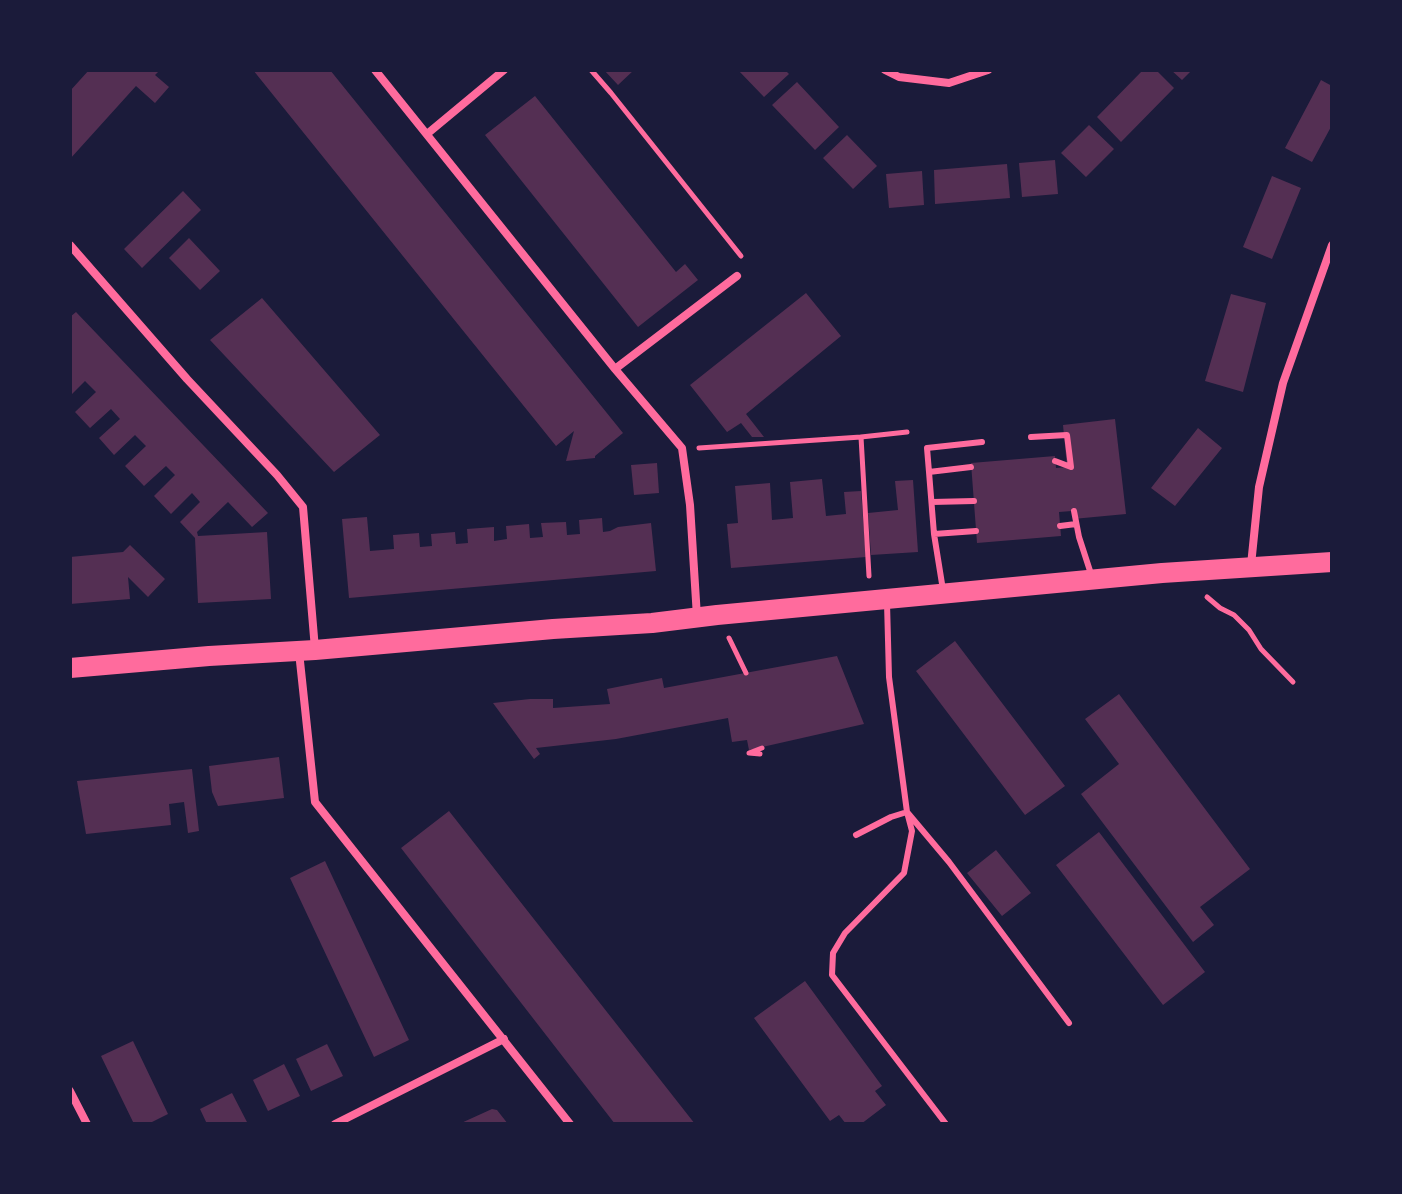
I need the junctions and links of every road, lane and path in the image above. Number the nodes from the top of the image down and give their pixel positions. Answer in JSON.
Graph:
{"nodes":[{"id":1,"x":375,"y":70,"type":"edge"},
{"id":2,"x":504,"y":70,"type":"edge"},
{"id":3,"x":591,"y":70,"type":"edge"},
{"id":4,"x":885,"y":70,"type":"edge"},
{"id":5,"x":988,"y":70,"type":"edge"},
{"id":6,"x":427,"y":134,"type":"junction"},
{"id":7,"x":1332,"y":245,"type":"edge"},
{"id":8,"x":72,"y":250,"type":"edge"},
{"id":9,"x":737,"y":276,"type":"joint"},
{"id":10,"x":615,"y":369,"type":"junction"},
{"id":11,"x":907,"y":432,"type":"dead end"},
{"id":12,"x":861,"y":437,"type":"junction"},
{"id":13,"x":1031,"y":437,"type":"dead end"},
{"id":14,"x":982,"y":442,"type":"dead end"},
{"id":15,"x":682,"y":448,"type":"junction"},
{"id":16,"x":1055,"y":461,"type":"dead end"},
{"id":17,"x":971,"y":467,"type":"dead end"},
{"id":18,"x":929,"y":472,"type":"junction"},
{"id":19,"x":974,"y":501,"type":"dead end"},
{"id":20,"x":932,"y":502,"type":"junction"},
{"id":21,"x":1074,"y":511,"type":"dead end"},
{"id":22,"x":1076,"y":524,"type":"junction"},
{"id":23,"x":1060,"y":526,"type":"dead end"},
{"id":24,"x":976,"y":531,"type":"dead end"},
{"id":25,"x":934,"y":534,"type":"junction"},
{"id":26,"x":1332,"y":562,"type":"edge"},
{"id":27,"x":1251,"y":566,"type":"junction"},
{"id":28,"x":1181,"y":571,"type":"junction"},
{"id":29,"x":1093,"y":579,"type":"junction"},
{"id":30,"x":944,"y":594,"type":"junction"},
{"id":31,"x":879,"y":600,"type":"junction"},
{"id":32,"x":707,"y":616,"type":"junction"},
{"id":33,"x":307,"y":651,"type":"junction"},
{"id":34,"x":70,"y":668,"type":"edge"},
{"id":35,"x":746,"y":673,"type":"dead end"},
{"id":36,"x":1293,"y":682,"type":"dead end"},
{"id":37,"x":907,"y":812,"type":"junction"},
{"id":38,"x":856,"y":835,"type":"dead end"},
{"id":39,"x":1069,"y":1023,"type":"dead end"},
{"id":40,"x":504,"y":1039,"type":"junction"},
{"id":41,"x":70,"y":1091,"type":"edge"},
{"id":42,"x":87,"y":1124,"type":"edge"},
{"id":43,"x":335,"y":1124,"type":"edge"},
{"id":44,"x":570,"y":1124,"type":"edge"},
{"id":45,"x":946,"y":1124,"type":"edge"}],
"edges":[{"from":1,"to":6,"type":"street"},
{"from":2,"to":6,"type":"street"},
{"from":3,"to":9,"type":"path"},
{"from":4,"to":5,"type":"street"},
{"from":6,"to":10,"type":"street"},
{"from":7,"to":27,"type":"street"},
{"from":8,"to":33,"type":"street"},
{"from":9,"to":10,"type":"street"},
{"from":10,"to":15,"type":"street"},
{"from":11,"to":12,"type":"path"},
{"from":12,"to":15,"type":"path"},
{"from":12,"to":31,"type":"path"},
{"from":13,"to":16,"type":"lane"},
{"from":14,"to":18,"type":"lane"},
{"from":15,"to":32,"type":"street"},
{"from":17,"to":18,"type":"lane"},
{"from":18,"to":20,"type":"lane"},
{"from":19,"to":20,"type":"lane"},
{"from":20,"to":25,"type":"lane"},
{"from":21,"to":22,"type":"lane"},
{"from":22,"to":23,"type":"lane"},
{"from":22,"to":29,"type":"lane"},
{"from":24,"to":25,"type":"lane"},
{"from":25,"to":30,"type":"lane"},
{"from":26,"to":27,"type":"main road"},
{"from":27,"to":28,"type":"main road"},
{"from":28,"to":29,"type":"main road"},
{"from":28,"to":36,"type":"path"},
{"from":29,"to":30,"type":"main road"},
{"from":30,"to":31,"type":"main road"},
{"from":31,"to":32,"type":"main road"},
{"from":31,"to":37,"type":"lane"},
{"from":32,"to":33,"type":"main road"},
{"from":32,"to":35,"type":"path"},
{"from":33,"to":34,"type":"main road"},
{"from":33,"to":40,"type":"street"},
{"from":37,"to":38,"type":"lane"},
{"from":37,"to":39,"type":"lane"},
{"from":37,"to":45,"type":"lane"},
{"from":40,"to":43,"type":"street"},
{"from":40,"to":44,"type":"street"},
{"from":41,"to":42,"type":"street"}]}
